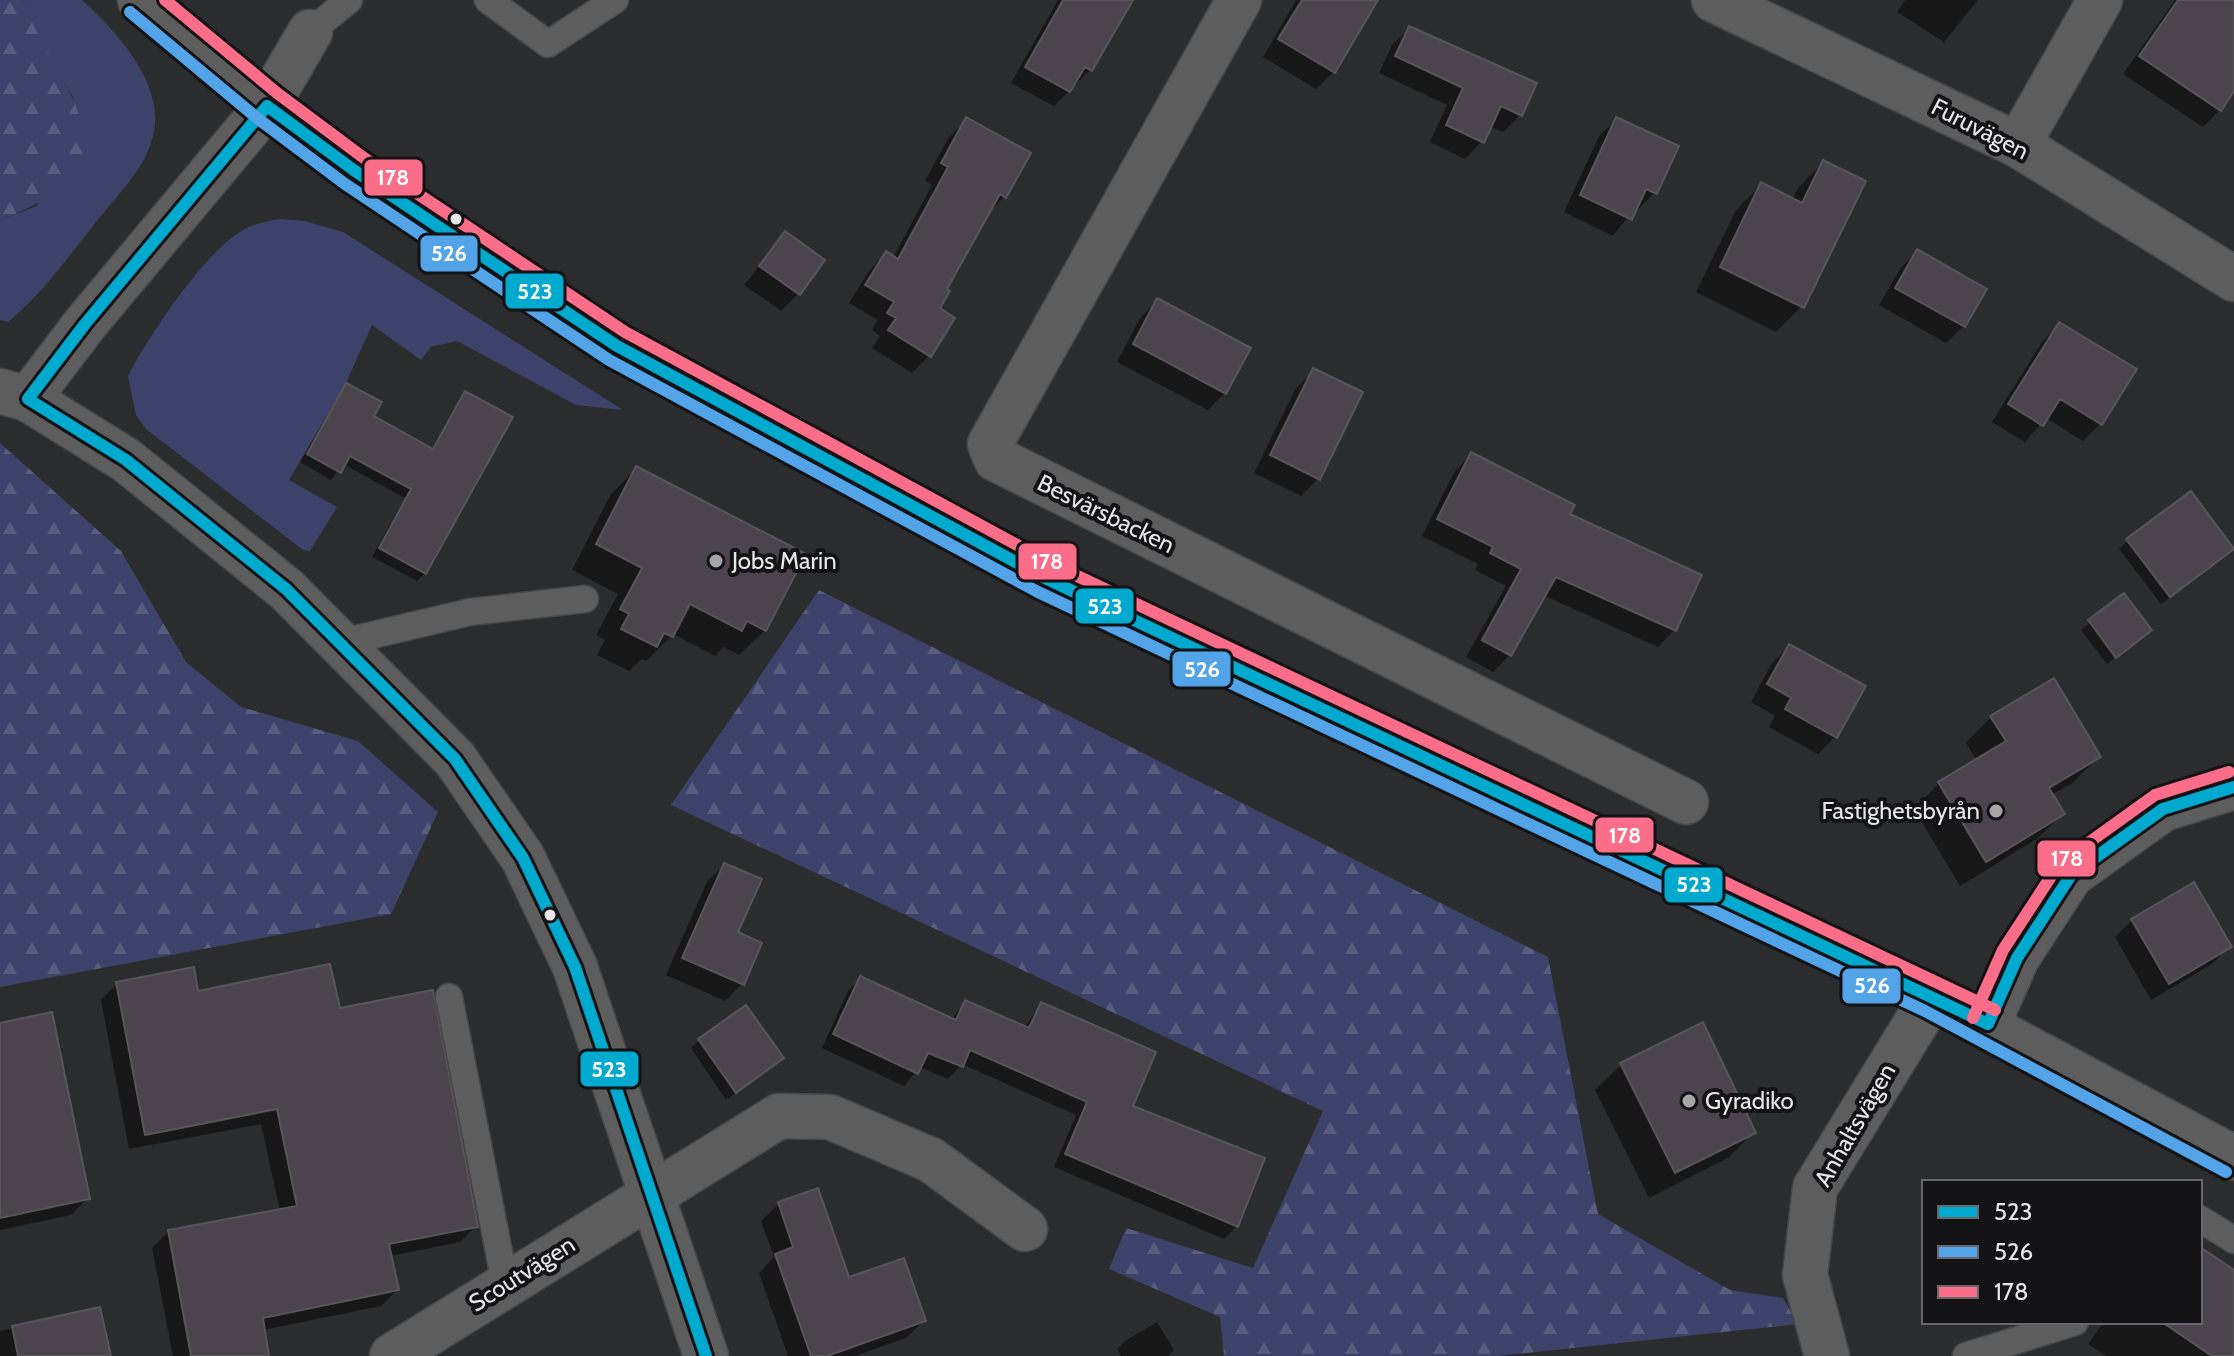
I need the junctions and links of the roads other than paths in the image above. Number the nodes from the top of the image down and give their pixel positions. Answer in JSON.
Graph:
{"nodes":[{"id":1,"x":140,"y":0,"type":"edge"},
{"id":2,"x":349,"y":0,"type":"edge"},
{"id":3,"x":488,"y":0,"type":"edge"},
{"id":4,"x":615,"y":0,"type":"edge"},
{"id":5,"x":1239,"y":0,"type":"edge"},
{"id":6,"x":1714,"y":0,"type":"edge"},
{"id":7,"x":2100,"y":0,"type":"edge"},
{"id":8,"x":310,"y":32,"type":"joint"},
{"id":9,"x":267,"y":106,"type":"junction"},
{"id":10,"x":2018,"y":145,"type":"junction"},
{"id":11,"x":2234,"y":279,"type":"edge"},
{"id":12,"x":14,"y":395,"type":"edge"},
{"id":13,"x":585,"y":599,"type":"dead end"},
{"id":14,"x":339,"y":643,"type":"junction"},
{"id":15,"x":2234,"y":787,"type":"edge"},
{"id":16,"x":1686,"y":802,"type":"dead end"},
{"id":17,"x":449,"y":997,"type":"dead end"},
{"id":18,"x":1932,"y":997,"type":"junction"},
{"id":19,"x":1988,"y":1024,"type":"junction"},
{"id":20,"x":2234,"y":1158,"type":"edge"},
{"id":21,"x":653,"y":1194,"type":"junction"},
{"id":22,"x":2202,"y":1220,"type":"edge"},
{"id":23,"x":1025,"y":1229,"type":"dead end"},
{"id":24,"x":2234,"y":1240,"type":"edge"},
{"id":25,"x":505,"y":1283,"type":"junction"},
{"id":26,"x":2069,"y":1324,"type":"edge"},
{"id":27,"x":392,"y":1356,"type":"edge"},
{"id":28,"x":706,"y":1356,"type":"edge"},
{"id":29,"x":1827,"y":1356,"type":"edge"},
{"id":30,"x":1966,"y":1356,"type":"edge"}],
"edges":[{"from":1,"to":9,"type":"street"},
{"from":2,"to":8,"type":"lane"},
{"from":3,"to":4,"type":"lane"},
{"from":5,"to":16,"type":"street","name":"Besvärsbacken"},
{"from":6,"to":10,"type":"street","name":"Furuvägen"},
{"from":7,"to":10,"type":"street"},
{"from":8,"to":9,"type":"street"},
{"from":9,"to":12,"type":"street"},
{"from":9,"to":18,"type":"street"},
{"from":10,"to":11,"type":"street","name":"Furuvägen"},
{"from":12,"to":14,"type":"street"},
{"from":13,"to":14,"type":"lane"},
{"from":14,"to":21,"type":"street"},
{"from":15,"to":19,"type":"street"},
{"from":17,"to":25,"type":"lane"},
{"from":18,"to":19,"type":"street"},
{"from":18,"to":29,"type":"street","name":"Anhaltsvägen"},
{"from":19,"to":20,"type":"street"},
{"from":21,"to":23,"type":"street","name":"Scoutvägen"},
{"from":21,"to":25,"type":"street","name":"Scoutvägen"},
{"from":21,"to":28,"type":"street"},
{"from":22,"to":24,"type":"lane"},
{"from":25,"to":27,"type":"street","name":"Scoutvägen"},
{"from":26,"to":30,"type":"lane"}]}
